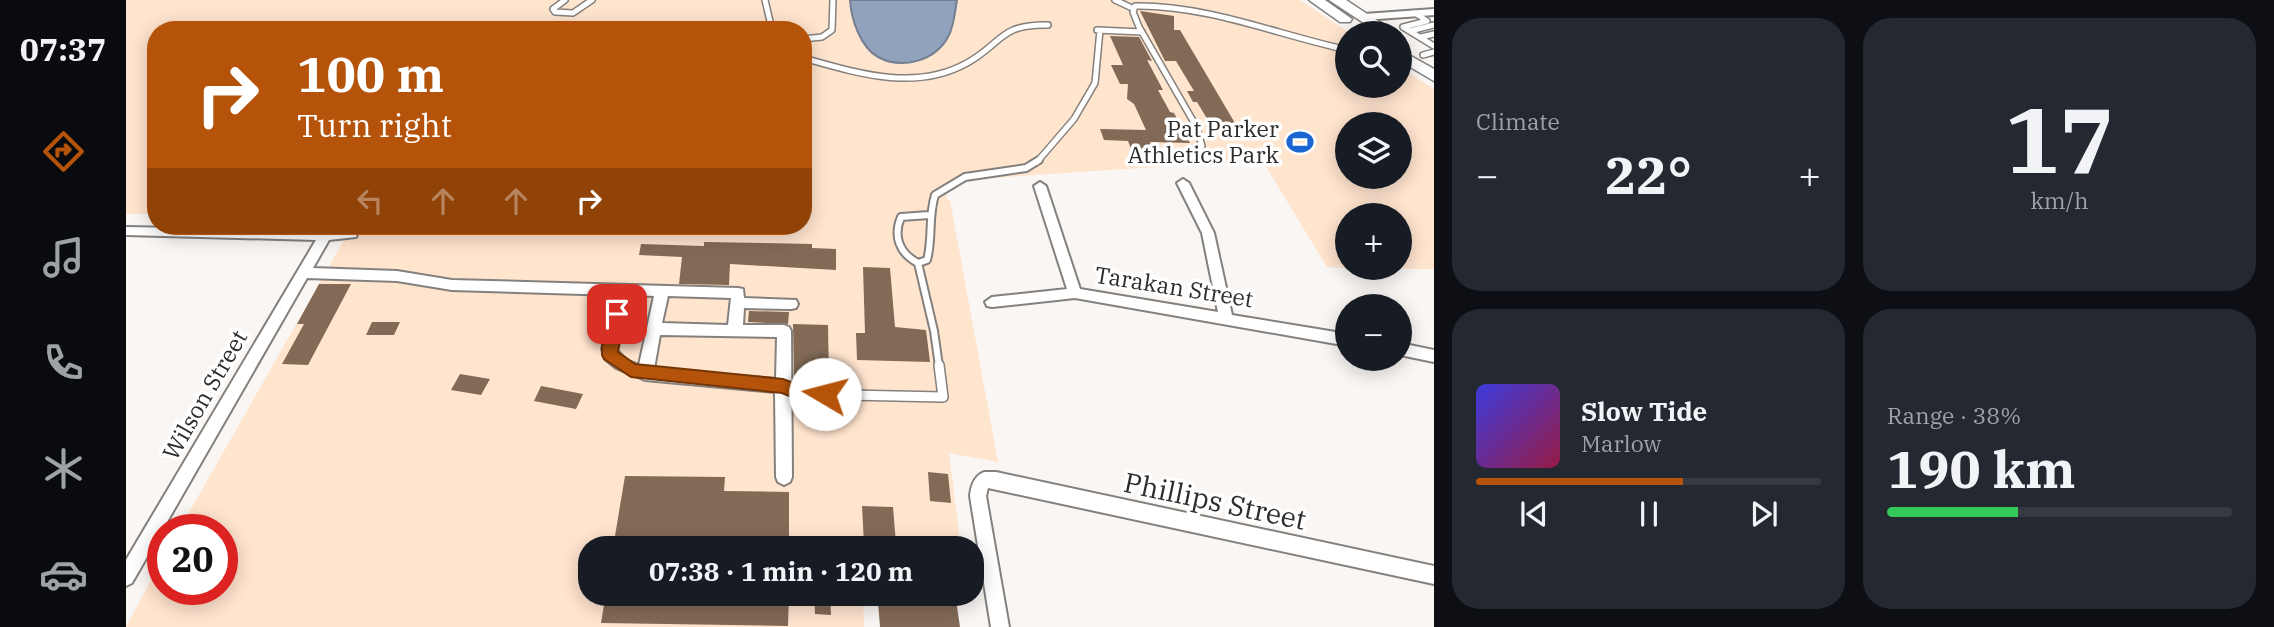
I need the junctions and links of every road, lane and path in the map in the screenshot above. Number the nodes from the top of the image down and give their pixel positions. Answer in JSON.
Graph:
{"nodes":[{"id":1,"x":565,"y":0,"type":"edge"},
{"id":2,"x":592,"y":0,"type":"edge"},
{"id":3,"x":766,"y":0,"type":"edge"},
{"id":4,"x":833,"y":0,"type":"edge"},
{"id":5,"x":1115,"y":0,"type":"edge"},
{"id":6,"x":1157,"y":0,"type":"edge"},
{"id":7,"x":1316,"y":0,"type":"edge"},
{"id":8,"x":1336,"y":0,"type":"edge"},
{"id":9,"x":1132,"y":8,"type":"junction"},
{"id":10,"x":1434,"y":12,"type":"edge"},
{"id":11,"x":1415,"y":13,"type":"junction"},
{"id":12,"x":1364,"y":17,"type":"junction"},
{"id":13,"x":771,"y":21,"type":"edge"},
{"id":14,"x":1348,"y":21,"type":"edge"},
{"id":15,"x":1370,"y":21,"type":"edge"},
{"id":16,"x":1427,"y":21,"type":"junction"},
{"id":17,"x":1048,"y":25,"type":"dead end"},
{"id":18,"x":1412,"y":25,"type":"edge"},
{"id":19,"x":1434,"y":28,"type":"edge"},
{"id":20,"x":1142,"y":32,"type":"junction"},
{"id":21,"x":1412,"y":35,"type":"edge"},
{"id":22,"x":1412,"y":35,"type":"edge"},
{"id":23,"x":1412,"y":36,"type":"edge"},
{"id":24,"x":812,"y":38,"type":"edge"},
{"id":25,"x":1434,"y":40,"type":"edge"},
{"id":26,"x":1335,"y":47,"type":"edge"},
{"id":27,"x":1430,"y":51,"type":"edge"},
{"id":28,"x":812,"y":60,"type":"edge"},
{"id":29,"x":1412,"y":62,"type":"edge"},
{"id":30,"x":1434,"y":76,"type":"edge"},
{"id":31,"x":1157,"y":156,"type":"dead end"},
{"id":32,"x":1184,"y":183,"type":"dead end"},
{"id":33,"x":1040,"y":186,"type":"dead end"},
{"id":34,"x":929,"y":215,"type":"junction"},
{"id":35,"x":126,"y":231,"type":"edge"},
{"id":36,"x":147,"y":232,"type":"edge"},
{"id":37,"x":285,"y":235,"type":"edge"},
{"id":38,"x":338,"y":235,"type":"edge"},
{"id":39,"x":325,"y":236,"type":"junction"},
{"id":40,"x":918,"y":263,"type":"junction"},
{"id":41,"x":303,"y":273,"type":"junction"},
{"id":42,"x":624,"y":289,"type":"junction"},
{"id":43,"x":662,"y":291,"type":"junction"},
{"id":44,"x":1075,"y":293,"type":"junction"},
{"id":45,"x":992,"y":302,"type":"dead end"},
{"id":46,"x":737,"y":303,"type":"junction"},
{"id":47,"x":791,"y":304,"type":"dead end"},
{"id":48,"x":1226,"y":318,"type":"junction"},
{"id":49,"x":654,"y":329,"type":"junction"},
{"id":50,"x":735,"y":331,"type":"junction"},
{"id":51,"x":1335,"y":338,"type":"edge"},
{"id":52,"x":1412,"y":351,"type":"edge"},
{"id":53,"x":1434,"y":356,"type":"edge"},
{"id":54,"x":645,"y":374,"type":"junction"},
{"id":55,"x":783,"y":386,"type":"junction"},
{"id":56,"x":784,"y":477,"type":"dead end"},
{"id":57,"x":1434,"y":575,"type":"edge"},
{"id":58,"x":126,"y":577,"type":"edge"},
{"id":59,"x":1000,"y":627,"type":"edge"}],
"edges":[{"from":1,"to":2,"type":"lane"},
{"from":3,"to":13,"type":"lane"},
{"from":4,"to":24,"type":"lane"},
{"from":5,"to":9,"type":"lane"},
{"from":6,"to":9,"type":"lane"},
{"from":6,"to":26,"type":"lane"},
{"from":7,"to":14,"type":"main road"},
{"from":8,"to":12,"type":"main road"},
{"from":9,"to":20,"type":"lane"},
{"from":10,"to":11,"type":"street"},
{"from":11,"to":12,"type":"street"},
{"from":11,"to":16,"type":"lane"},
{"from":12,"to":15,"type":"main road"},
{"from":16,"to":18,"type":"lane"},
{"from":16,"to":19,"type":"lane"},
{"from":17,"to":28,"type":"lane"},
{"from":19,"to":21,"type":"lane"},
{"from":19,"to":22,"type":"lane"},
{"from":20,"to":31,"type":"lane"},
{"from":20,"to":34,"type":"lane"},
{"from":23,"to":27,"type":"main road"},
{"from":25,"to":27,"type":"lane"},
{"from":29,"to":30,"type":"main road"},
{"from":32,"to":48,"type":"street"},
{"from":33,"to":44,"type":"street"},
{"from":34,"to":40,"type":"lane"},
{"from":34,"to":40,"type":"lane"},
{"from":35,"to":36,"type":"street"},
{"from":37,"to":39,"type":"street"},
{"from":38,"to":39,"type":"street"},
{"from":39,"to":41,"type":"street","name":"Wilson Street"},
{"from":40,"to":55,"type":"lane"},
{"from":41,"to":42,"type":"street"},
{"from":41,"to":58,"type":"street","name":"Wilson Street"},
{"from":42,"to":43,"type":"street"},
{"from":42,"to":54,"type":"street"},
{"from":43,"to":46,"type":"street"},
{"from":43,"to":49,"type":"street"},
{"from":44,"to":45,"type":"street","name":"Tarakan Street"},
{"from":44,"to":48,"type":"street","name":"Tarakan Street"},
{"from":46,"to":47,"type":"street"},
{"from":46,"to":50,"type":"street"},
{"from":48,"to":51,"type":"street","name":"Tarakan Street"},
{"from":49,"to":50,"type":"street"},
{"from":49,"to":54,"type":"street"},
{"from":50,"to":55,"type":"street"},
{"from":52,"to":53,"type":"street"},
{"from":54,"to":55,"type":"street"},
{"from":55,"to":56,"type":"street"},
{"from":57,"to":59,"type":"street","name":"Phillips Street"}]}
